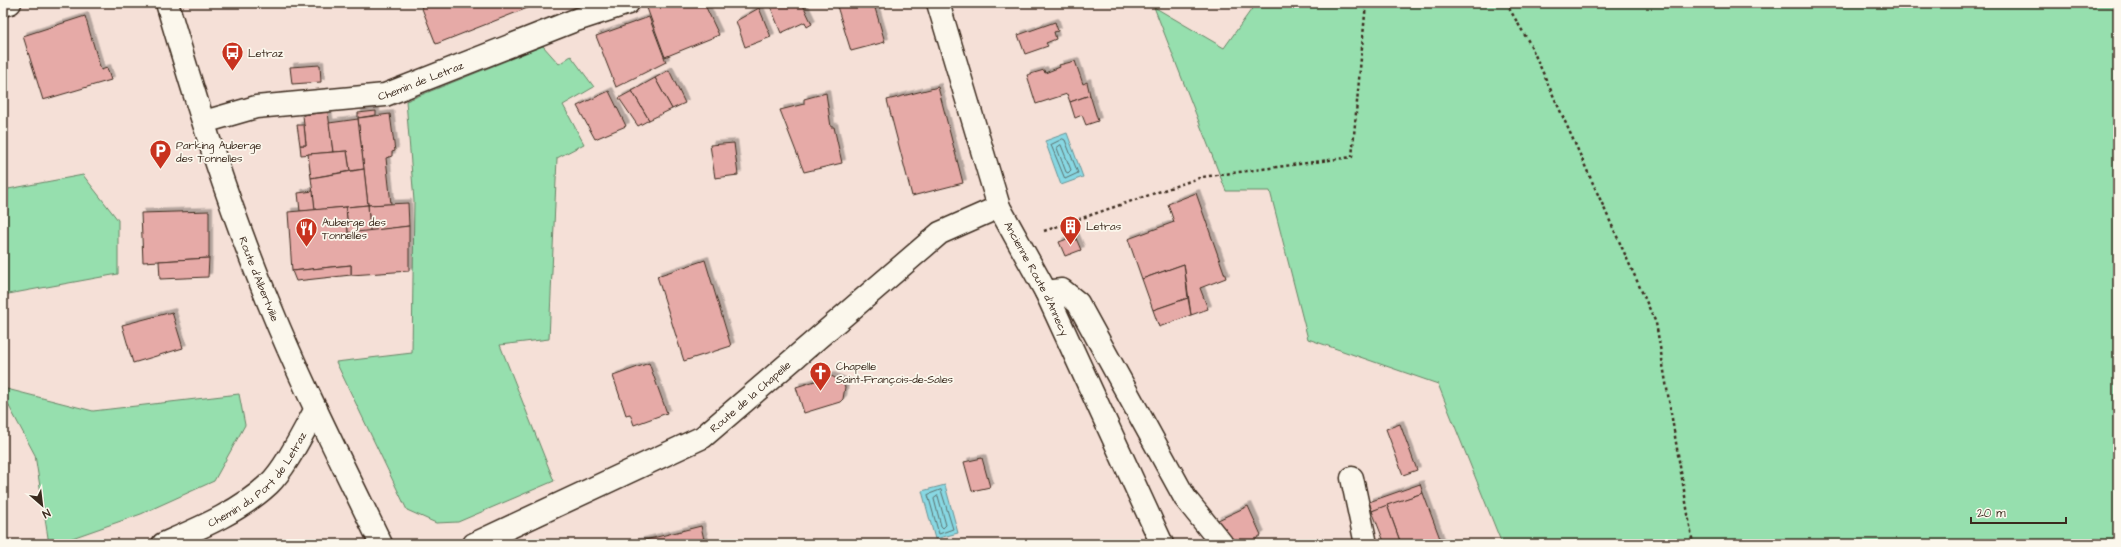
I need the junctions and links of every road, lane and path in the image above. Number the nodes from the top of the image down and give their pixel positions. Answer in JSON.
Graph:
{"nodes":[{"id":1,"x":10,"y":3,"type":"edge"},
{"id":2,"x":167,"y":3,"type":"edge"},
{"id":3,"x":628,"y":3,"type":"edge"},
{"id":4,"x":938,"y":3,"type":"edge"},
{"id":5,"x":1366,"y":3,"type":"edge"},
{"id":6,"x":1506,"y":3,"type":"edge"},
{"id":7,"x":3,"y":5,"type":"edge"},
{"id":8,"x":204,"y":122,"type":"junction"},
{"id":9,"x":999,"y":207,"type":"junction"},
{"id":10,"x":1017,"y":240,"type":"junction"},
{"id":11,"x":1046,"y":292,"type":"junction"},
{"id":12,"x":316,"y":409,"type":"junction"},
{"id":13,"x":1352,"y":478,"type":"dead end"},
{"id":14,"x":163,"y":544,"type":"edge"},
{"id":15,"x":381,"y":544,"type":"edge"},
{"id":16,"x":475,"y":544,"type":"edge"},
{"id":17,"x":1162,"y":544,"type":"edge"},
{"id":18,"x":1222,"y":544,"type":"edge"},
{"id":19,"x":1366,"y":544,"type":"edge"},
{"id":20,"x":1693,"y":544,"type":"edge"}],
"edges":[{"from":1,"to":7,"type":"street"},
{"from":2,"to":8,"type":"street","name":"Route d'Albertville"},
{"from":3,"to":8,"type":"street","name":"Chemin de Letraz"},
{"from":4,"to":9,"type":"street","name":"Ancienne Route d'Annecy"},
{"from":5,"to":10,"type":"path"},
{"from":6,"to":20,"type":"path"},
{"from":8,"to":12,"type":"street","name":"Route d'Albertville"},
{"from":9,"to":10,"type":"street","name":"Ancienne Route d'Annecy"},
{"from":9,"to":16,"type":"street","name":"Route de la Chapelle"},
{"from":10,"to":11,"type":"street","name":"Ancienne Route d'Annecy"},
{"from":11,"to":17,"type":"street","name":"Ancienne Route d'Annecy"},
{"from":11,"to":18,"type":"street"},
{"from":12,"to":14,"type":"street","name":"Chemin du Port de Letraz"},
{"from":12,"to":15,"type":"street","name":"Route d'Albertville"},
{"from":13,"to":19,"type":"street"}]}
